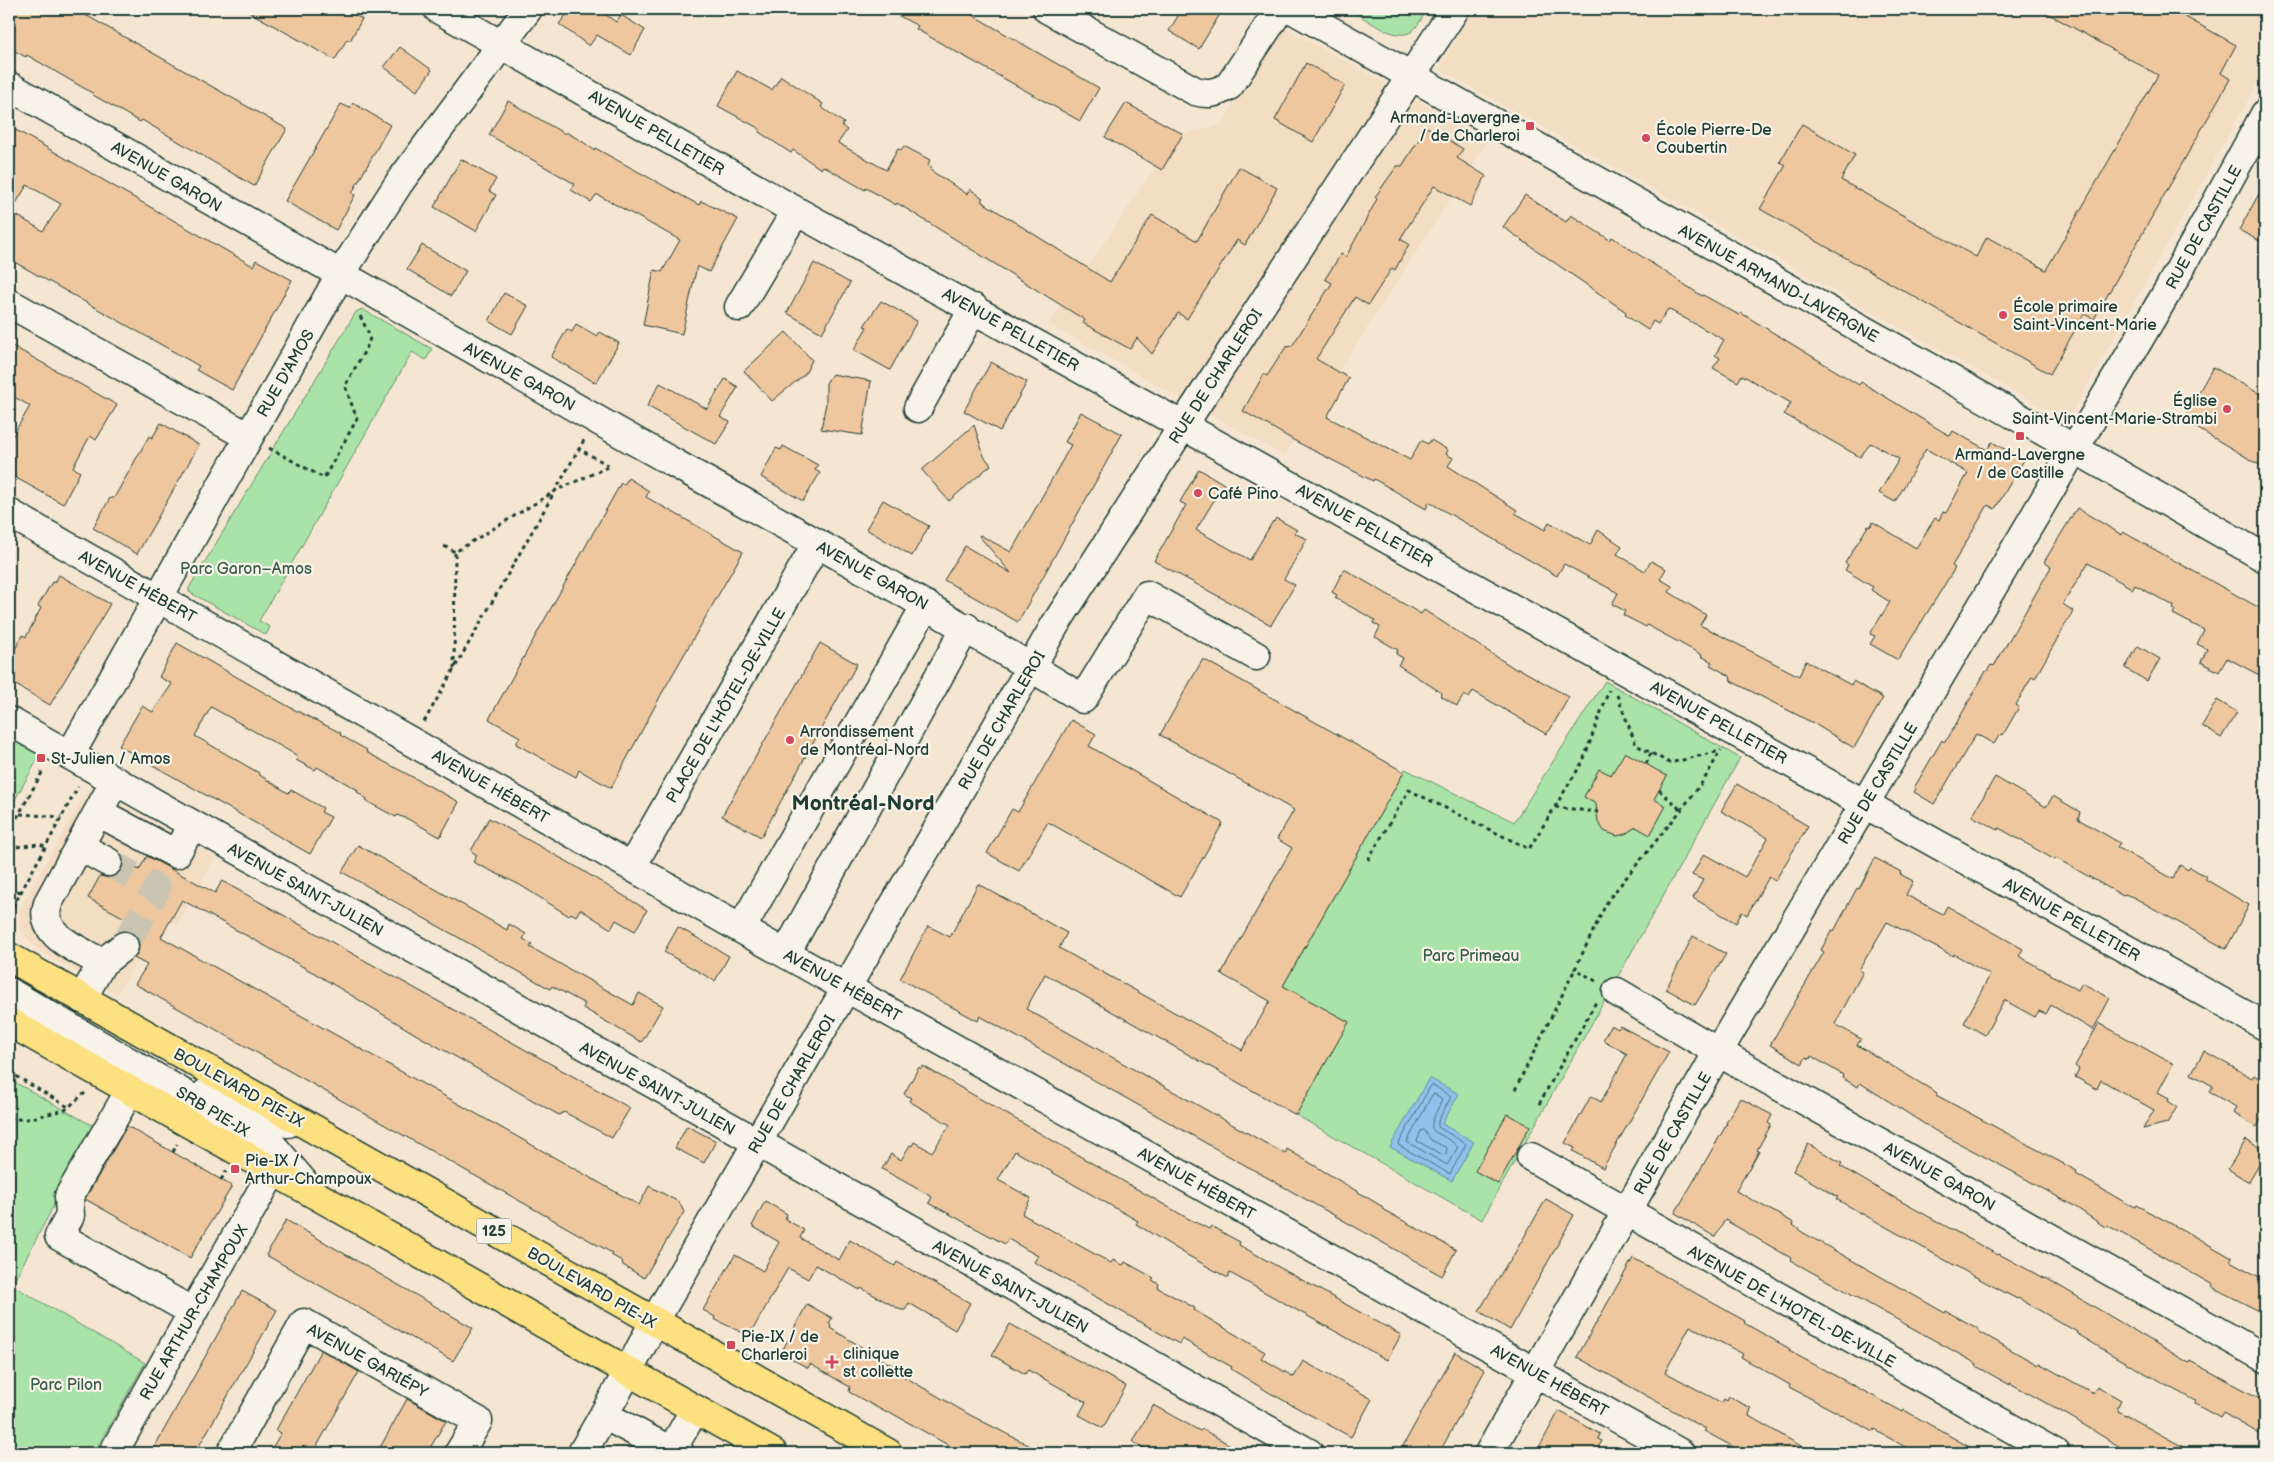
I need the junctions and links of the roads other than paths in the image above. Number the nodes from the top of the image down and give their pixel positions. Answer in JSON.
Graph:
{"nodes":[{"id":1,"x":438,"y":9,"type":"edge"},
{"id":2,"x":528,"y":9,"type":"edge"},
{"id":3,"x":1046,"y":9,"type":"edge"},
{"id":4,"x":1280,"y":9,"type":"edge"},
{"id":5,"x":1292,"y":9,"type":"edge"},
{"id":6,"x":1456,"y":9,"type":"edge"},
{"id":7,"x":503,"y":44,"type":"junction"},
{"id":8,"x":1410,"y":75,"type":"junction"},
{"id":9,"x":9,"y":86,"type":"edge"},
{"id":10,"x":2265,"y":114,"type":"edge"},
{"id":11,"x":2257,"y":149,"type":"edge"},
{"id":12,"x":796,"y":210,"type":"junction"},
{"id":13,"x":340,"y":275,"type":"junction"},
{"id":14,"x":9,"y":303,"type":"edge"},
{"id":15,"x":739,"y":307,"type":"dead end"},
{"id":16,"x":974,"y":308,"type":"junction"},
{"id":17,"x":918,"y":408,"type":"dead end"},
{"id":18,"x":1184,"y":424,"type":"junction"},
{"id":19,"x":249,"y":437,"type":"junction"},
{"id":20,"x":2075,"y":449,"type":"junction"},
{"id":21,"x":9,"y":514,"type":"edge"},
{"id":22,"x":817,"y":543,"type":"junction"},
{"id":23,"x":2265,"y":558,"type":"edge"},
{"id":24,"x":159,"y":598,"type":"junction"},
{"id":25,"x":926,"y":605,"type":"junction"},
{"id":26,"x":966,"y":627,"type":"junction"},
{"id":27,"x":1256,"y":656,"type":"dead end"},
{"id":28,"x":1030,"y":667,"type":"junction"},
{"id":29,"x":9,"y":721,"type":"edge"},
{"id":30,"x":59,"y":759,"type":"junction"},
{"id":31,"x":115,"y":781,"type":"junction"},
{"id":32,"x":1864,"y":803,"type":"junction"},
{"id":33,"x":98,"y":812,"type":"junction"},
{"id":34,"x":192,"y":825,"type":"junction"},
{"id":35,"x":79,"y":846,"type":"junction"},
{"id":36,"x":108,"y":862,"type":"tunnel mouth"},
{"id":37,"x":632,"y":866,"type":"junction"},
{"id":38,"x":741,"y":929,"type":"junction"},
{"id":39,"x":124,"y":946,"type":"tunnel mouth"},
{"id":40,"x":786,"y":953,"type":"junction"},
{"id":41,"x":9,"y":957,"type":"edge"},
{"id":42,"x":102,"y":963,"type":"junction"},
{"id":43,"x":847,"y":988,"type":"junction"},
{"id":44,"x":1610,"y":989,"type":"road end"},
{"id":45,"x":9,"y":992,"type":"edge"},
{"id":46,"x":82,"y":999,"type":"junction"},
{"id":47,"x":9,"y":1022,"type":"edge"},
{"id":48,"x":2265,"y":1026,"type":"edge"},
{"id":49,"x":1718,"y":1052,"type":"junction"},
{"id":50,"x":150,"y":1072,"type":"junction"},
{"id":51,"x":130,"y":1090,"type":"junction"},
{"id":52,"x":334,"y":1140,"type":"junction"},
{"id":53,"x":757,"y":1143,"type":"junction"},
{"id":54,"x":1531,"y":1157,"type":"dead end"},
{"id":55,"x":272,"y":1171,"type":"junction"},
{"id":56,"x":315,"y":1194,"type":"junction"},
{"id":57,"x":1626,"y":1213,"type":"junction"},
{"id":58,"x":193,"y":1312,"type":"junction"},
{"id":59,"x":654,"y":1322,"type":"junction"},
{"id":60,"x":2265,"y":1358,"type":"edge"},
{"id":61,"x":628,"y":1372,"type":"junction"},
{"id":62,"x":1535,"y":1372,"type":"junction"},
{"id":63,"x":695,"y":1409,"type":"junction"},
{"id":64,"x":604,"y":1415,"type":"junction"},
{"id":65,"x":674,"y":1452,"type":"edge"},
{"id":66,"x":113,"y":1453,"type":"edge"},
{"id":67,"x":231,"y":1453,"type":"edge"},
{"id":68,"x":459,"y":1453,"type":"edge"},
{"id":69,"x":582,"y":1453,"type":"edge"},
{"id":70,"x":773,"y":1453,"type":"edge"},
{"id":71,"x":888,"y":1453,"type":"edge"},
{"id":72,"x":1309,"y":1453,"type":"edge"},
{"id":73,"x":1489,"y":1453,"type":"edge"},
{"id":74,"x":1680,"y":1453,"type":"edge"},
{"id":75,"x":2055,"y":1453,"type":"edge"}],
"edges":[{"from":1,"to":7,"type":"street","name":"AVENUE PELLETIER"},
{"from":2,"to":7,"type":"street","name":"RUE D'AMOS"},
{"from":3,"to":4,"type":"street"},
{"from":5,"to":8,"type":"street","name":"AVENUE ARMAND-LAVERGNE"},
{"from":6,"to":8,"type":"street","name":"RUE DE CHARLEROI"},
{"from":7,"to":12,"type":"street","name":"AVENUE PELLETIER"},
{"from":7,"to":13,"type":"street","name":"RUE D'AMOS"},
{"from":8,"to":18,"type":"street","name":"RUE DE CHARLEROI"},
{"from":8,"to":20,"type":"street","name":"AVENUE ARMAND-LAVERGNE"},
{"from":9,"to":13,"type":"street","name":"AVENUE GARON"},
{"from":10,"to":11,"type":"street","name":"RUE DE CASTILLE"},
{"from":11,"to":20,"type":"street","name":"RUE DE CASTILLE"},
{"from":12,"to":15,"type":"street"},
{"from":12,"to":16,"type":"street","name":"AVENUE PELLETIER"},
{"from":13,"to":19,"type":"street","name":"RUE D'AMOS"},
{"from":13,"to":22,"type":"street","name":"AVENUE GARON"},
{"from":14,"to":19,"type":"street"},
{"from":16,"to":17,"type":"street"},
{"from":16,"to":18,"type":"street","name":"AVENUE PELLETIER"},
{"from":18,"to":28,"type":"street","name":"RUE DE CHARLEROI"},
{"from":18,"to":32,"type":"street","name":"AVENUE PELLETIER"},
{"from":19,"to":24,"type":"street","name":"RUE D'AMOS"},
{"from":20,"to":23,"type":"street","name":"AVENUE ARMAND-LAVERGNE"},
{"from":20,"to":32,"type":"street","name":"RUE DE CASTILLE"},
{"from":21,"to":24,"type":"street","name":"AVENUE HÉBERT"},
{"from":22,"to":25,"type":"street","name":"AVENUE GARON"},
{"from":22,"to":37,"type":"street","name":"PLACE DE L'HÔTEL-DE-VILLE"},
{"from":24,"to":30,"type":"street","name":"RUE D'AMOS"},
{"from":24,"to":37,"type":"street","name":"AVENUE HÉBERT"},
{"from":25,"to":26,"type":"street","name":"AVENUE GARON"},
{"from":25,"to":38,"type":"street"},
{"from":26,"to":28,"type":"street","name":"AVENUE GARON"},
{"from":26,"to":40,"type":"street"},
{"from":27,"to":28,"type":"street","name":"AVENUE GARON"},
{"from":28,"to":43,"type":"street","name":"RUE DE CHARLEROI"},
{"from":29,"to":30,"type":"street","name":"AVENUE SAINT-JULIEN"},
{"from":30,"to":31,"type":"street","name":"AVENUE SAINT-JULIEN"},
{"from":31,"to":33,"type":"street"},
{"from":31,"to":34,"type":"street","name":"AVENUE SAINT-JULIEN"},
{"from":32,"to":48,"type":"street","name":"AVENUE PELLETIER"},
{"from":32,"to":49,"type":"street","name":"RUE DE CASTILLE"},
{"from":33,"to":34,"type":"street"},
{"from":33,"to":35,"type":"street"},
{"from":34,"to":53,"type":"street","name":"AVENUE SAINT-JULIEN"},
{"from":35,"to":36,"type":"street"},
{"from":35,"to":42,"type":"street"},
{"from":37,"to":38,"type":"street","name":"AVENUE HÉBERT"},
{"from":38,"to":40,"type":"street","name":"AVENUE HÉBERT"},
{"from":39,"to":42,"type":"street"},
{"from":40,"to":43,"type":"street","name":"AVENUE HÉBERT"},
{"from":41,"to":46,"type":"main road","name":"BOULEVARD PIE-IX","number":"125"},
{"from":42,"to":46,"type":"street"},
{"from":43,"to":53,"type":"street","name":"RUE DE CHARLEROI"},
{"from":43,"to":62,"type":"street","name":"AVENUE HÉBERT"},
{"from":44,"to":49,"type":"street","name":"AVENUE GARON"},
{"from":45,"to":50,"type":"street","name":"SRB PIE-IX"},
{"from":46,"to":52,"type":"main road","name":"BOULEVARD PIE-IX","number":"125"},
{"from":47,"to":51,"type":"main road"},
{"from":49,"to":57,"type":"street","name":"RUE DE CASTILLE"},
{"from":49,"to":60,"type":"street","name":"AVENUE GARON"},
{"from":50,"to":52,"type":"street","name":"SRB PIE-IX"},
{"from":50,"to":56,"type":"street","name":"SRB PIE-IX"},
{"from":51,"to":55,"type":"main road"},
{"from":51,"to":58,"type":"street"},
{"from":52,"to":59,"type":"main road","name":"BOULEVARD PIE-IX","number":"125"},
{"from":53,"to":59,"type":"street","name":"RUE DE CHARLEROI"},
{"from":53,"to":72,"type":"street","name":"AVENUE SAINT-JULIEN"},
{"from":54,"to":57,"type":"street","name":"AVENUE DE L'HOTEL-DE-VILLE"},
{"from":55,"to":56,"type":"main road"},
{"from":55,"to":58,"type":"street","name":"RUE ARTHUR-CHAMPOUX"},
{"from":56,"to":61,"type":"main road"},
{"from":57,"to":62,"type":"street","name":"RUE DE CASTILLE"},
{"from":57,"to":75,"type":"street","name":"AVENUE DE L'HOTEL-DE-VILLE"},
{"from":58,"to":66,"type":"street","name":"RUE ARTHUR-CHAMPOUX"},
{"from":59,"to":61,"type":"street","name":"RUE DE CHARLEROI"},
{"from":59,"to":71,"type":"main road","name":"BOULEVARD PIE-IX","number":"125"},
{"from":61,"to":63,"type":"main road"},
{"from":61,"to":64,"type":"street","name":"RUE DE CHARLEROI"},
{"from":62,"to":73,"type":"street","name":"RUE DE CASTILLE"},
{"from":62,"to":74,"type":"street","name":"AVENUE HÉBERT"},
{"from":63,"to":65,"type":"street"},
{"from":63,"to":70,"type":"main road"},
{"from":64,"to":65,"type":"street"},
{"from":64,"to":69,"type":"street","name":"RUE DE CHARLEROI"},
{"from":67,"to":68,"type":"street","name":"AVENUE GARIÉPY"}]}
